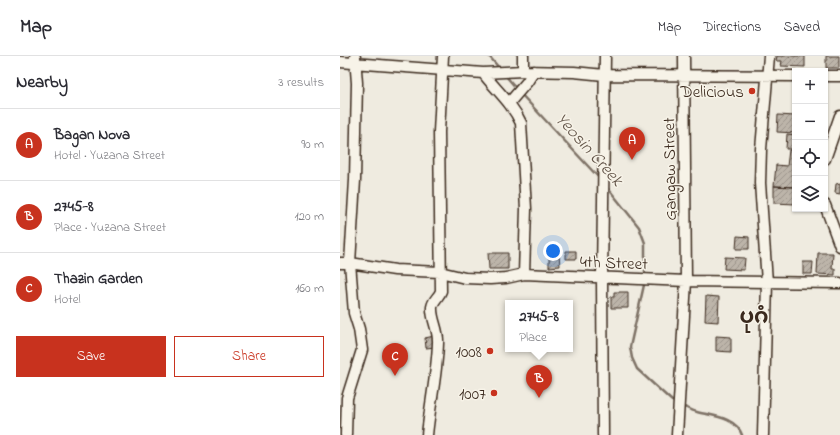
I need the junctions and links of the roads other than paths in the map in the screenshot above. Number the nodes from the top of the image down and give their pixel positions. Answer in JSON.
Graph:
{"nodes":[{"id":1,"x":442,"y":56,"type":"edge"},
{"id":2,"x":523,"y":56,"type":"edge"},
{"id":3,"x":605,"y":56,"type":"edge"},
{"id":4,"x":684,"y":56,"type":"edge"},
{"id":5,"x":768,"y":56,"type":"edge"},
{"id":6,"x":355,"y":59,"type":"edge"},
{"id":7,"x":340,"y":62,"type":"edge"},
{"id":8,"x":442,"y":69,"type":"junction"},
{"id":9,"x":518,"y":71,"type":"junction"},
{"id":10,"x":534,"y":71,"type":"junction"},
{"id":11,"x":483,"y":73,"type":"junction"},
{"id":12,"x":604,"y":74,"type":"junction"},
{"id":13,"x":683,"y":74,"type":"junction"},
{"id":14,"x":768,"y":75,"type":"junction"},
{"id":15,"x":792,"y":76,"type":"edge"},
{"id":16,"x":828,"y":76,"type":"edge"},
{"id":17,"x":840,"y":76,"type":"edge"},
{"id":18,"x":512,"y":99,"type":"junction"},
{"id":19,"x":840,"y":116,"type":"edge"},
{"id":20,"x":828,"y":150,"type":"edge"},
{"id":21,"x":828,"y":212,"type":"edge"},
{"id":22,"x":840,"y":246,"type":"edge"},
{"id":23,"x":345,"y":263,"type":"edge"},
{"id":24,"x":440,"y":272,"type":"junction"},
{"id":25,"x":524,"y":274,"type":"junction"},
{"id":26,"x":602,"y":277,"type":"junction"},
{"id":27,"x":686,"y":281,"type":"junction"},
{"id":28,"x":767,"y":282,"type":"junction"},
{"id":29,"x":840,"y":282,"type":"edge"},
{"id":30,"x":346,"y":435,"type":"edge"},
{"id":31,"x":427,"y":435,"type":"edge"},
{"id":32,"x":603,"y":435,"type":"edge"},
{"id":33,"x":677,"y":435,"type":"edge"},
{"id":34,"x":763,"y":435,"type":"edge"}],
"edges":[{"from":1,"to":8,"type":"street"},
{"from":2,"to":9,"type":"street"},
{"from":3,"to":12,"type":"street"},
{"from":4,"to":13,"type":"street","name":"Gangaw Street"},
{"from":5,"to":14,"type":"street"},
{"from":6,"to":7,"type":"street"},
{"from":6,"to":8,"type":"street"},
{"from":6,"to":23,"type":"street"},
{"from":8,"to":11,"type":"street"},
{"from":8,"to":24,"type":"street"},
{"from":9,"to":10,"type":"street"},
{"from":9,"to":11,"type":"street"},
{"from":10,"to":12,"type":"street"},
{"from":10,"to":18,"type":"street"},
{"from":11,"to":18,"type":"street"},
{"from":12,"to":13,"type":"street"},
{"from":12,"to":26,"type":"street"},
{"from":13,"to":14,"type":"street"},
{"from":13,"to":27,"type":"street","name":"Gangaw Street"},
{"from":14,"to":15,"type":"street"},
{"from":14,"to":28,"type":"street"},
{"from":16,"to":17,"type":"street"},
{"from":18,"to":25,"type":"street"},
{"from":19,"to":20,"type":"street"},
{"from":21,"to":22,"type":"street"},
{"from":23,"to":24,"type":"street","name":"4th Street"},
{"from":23,"to":30,"type":"street"},
{"from":24,"to":25,"type":"street","name":"4th Street"},
{"from":24,"to":31,"type":"street"},
{"from":25,"to":26,"type":"street","name":"4th Street"},
{"from":26,"to":27,"type":"street","name":"4th Street"},
{"from":26,"to":32,"type":"street"},
{"from":27,"to":28,"type":"street","name":"4th Street"},
{"from":27,"to":33,"type":"street","name":"Gangaw Street"},
{"from":28,"to":29,"type":"street","name":"4th Street"},
{"from":28,"to":34,"type":"street"}]}
